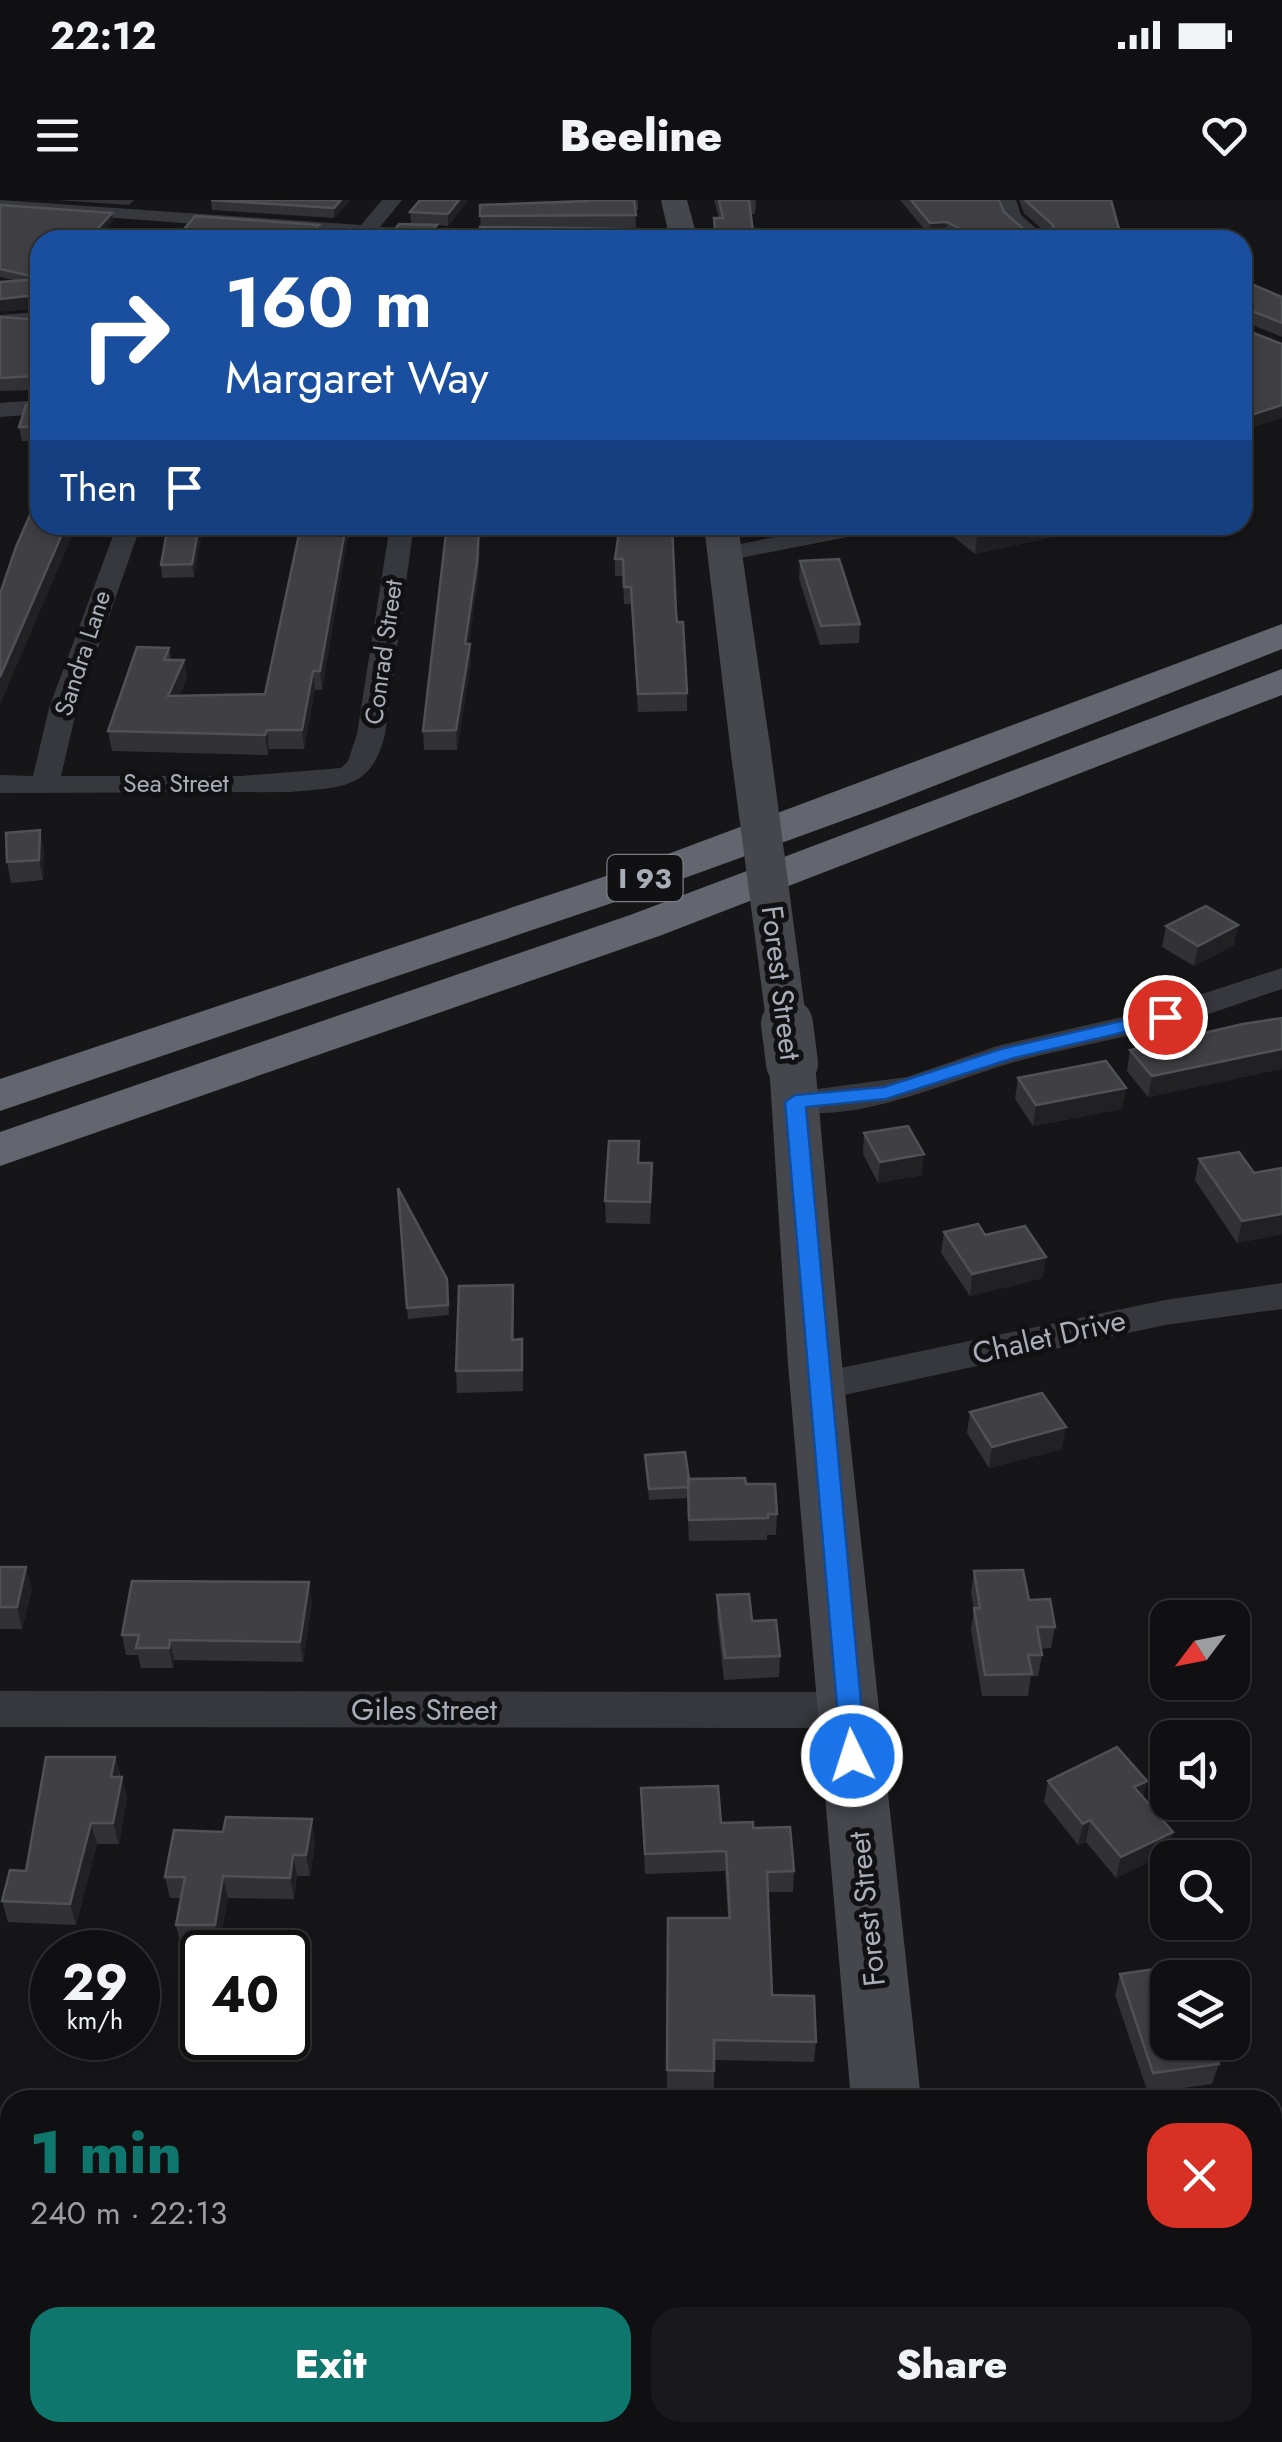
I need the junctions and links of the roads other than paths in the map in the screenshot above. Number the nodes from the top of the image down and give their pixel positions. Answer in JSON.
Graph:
{"nodes":[{"id":1,"x":188,"y":200,"type":"edge"},
{"id":2,"x":392,"y":200,"type":"edge"},
{"id":3,"x":674,"y":200,"type":"edge"},
{"id":4,"x":1006,"y":200,"type":"edge"},
{"id":5,"x":0,"y":204,"type":"edge"},
{"id":6,"x":172,"y":216,"type":"junction"},
{"id":7,"x":159,"y":230,"type":"edge"},
{"id":8,"x":306,"y":230,"type":"edge"},
{"id":9,"x":368,"y":230,"type":"edge"},
{"id":10,"x":681,"y":230,"type":"edge"},
{"id":11,"x":1027,"y":230,"type":"edge"},
{"id":12,"x":30,"y":319,"type":"edge"},
{"id":13,"x":0,"y":321,"type":"edge"},
{"id":14,"x":30,"y":408,"type":"edge"},
{"id":15,"x":0,"y":410,"type":"edge"},
{"id":16,"x":124,"y":535,"type":"edge"},
{"id":17,"x":401,"y":535,"type":"edge"},
{"id":18,"x":773,"y":535,"type":"edge"},
{"id":19,"x":723,"y":540,"type":"edge"},
{"id":20,"x":1282,"y":604,"type":"edge"},
{"id":21,"x":1282,"y":636,"type":"edge"},
{"id":22,"x":1282,"y":681,"type":"edge"},
{"id":23,"x":1282,"y":717,"type":"edge"},
{"id":24,"x":947,"y":766,"type":"junction"},
{"id":25,"x":352,"y":774,"type":"joint"},
{"id":26,"x":0,"y":784,"type":"edge"},
{"id":27,"x":44,"y":784,"type":"junction"},
{"id":28,"x":931,"y":819,"type":"junction"},
{"id":29,"x":1282,"y":978,"type":"edge"},
{"id":30,"x":794,"y":1082,"type":"junction"},
{"id":31,"x":0,"y":1096,"type":"edge"},
{"id":32,"x":0,"y":1150,"type":"edge"},
{"id":33,"x":1282,"y":1296,"type":"edge"},
{"id":34,"x":817,"y":1387,"type":"junction"},
{"id":35,"x":0,"y":1709,"type":"edge"},
{"id":36,"x":848,"y":1710,"type":"junction"},
{"id":37,"x":885,"y":2090,"type":"edge"}],
"edges":[{"from":1,"to":6,"type":"street"},
{"from":2,"to":9,"type":"street"},
{"from":3,"to":10,"type":"street"},
{"from":4,"to":11,"type":"street"},
{"from":5,"to":6,"type":"street"},
{"from":6,"to":7,"type":"street"},
{"from":6,"to":8,"type":"street"},
{"from":12,"to":13,"type":"street"},
{"from":14,"to":15,"type":"street"},
{"from":16,"to":27,"type":"street","name":"Sandra Lane"},
{"from":17,"to":25,"type":"street","name":"Conrad Street"},
{"from":18,"to":19,"type":"street"},
{"from":19,"to":30,"type":"street","name":"Forest Street","bridge":true},
{"from":20,"to":24,"type":"highway"},
{"from":21,"to":24,"type":"highway","number":"I 93"},
{"from":22,"to":28,"type":"highway","number":"I 93"},
{"from":23,"to":28,"type":"highway"},
{"from":24,"to":31,"type":"highway","number":"I 93"},
{"from":25,"to":27,"type":"street","name":"Sea Street"},
{"from":26,"to":27,"type":"street","name":"Sea Street"},
{"from":28,"to":32,"type":"highway","number":"I 93"},
{"from":29,"to":30,"type":"street"},
{"from":30,"to":34,"type":"street","name":"Forest Street"},
{"from":33,"to":34,"type":"street","name":"Chalet Drive"},
{"from":34,"to":36,"type":"street","name":"Forest Street"},
{"from":35,"to":36,"type":"street","name":"Giles Street"},
{"from":36,"to":37,"type":"street","name":"Forest Street"}]}
